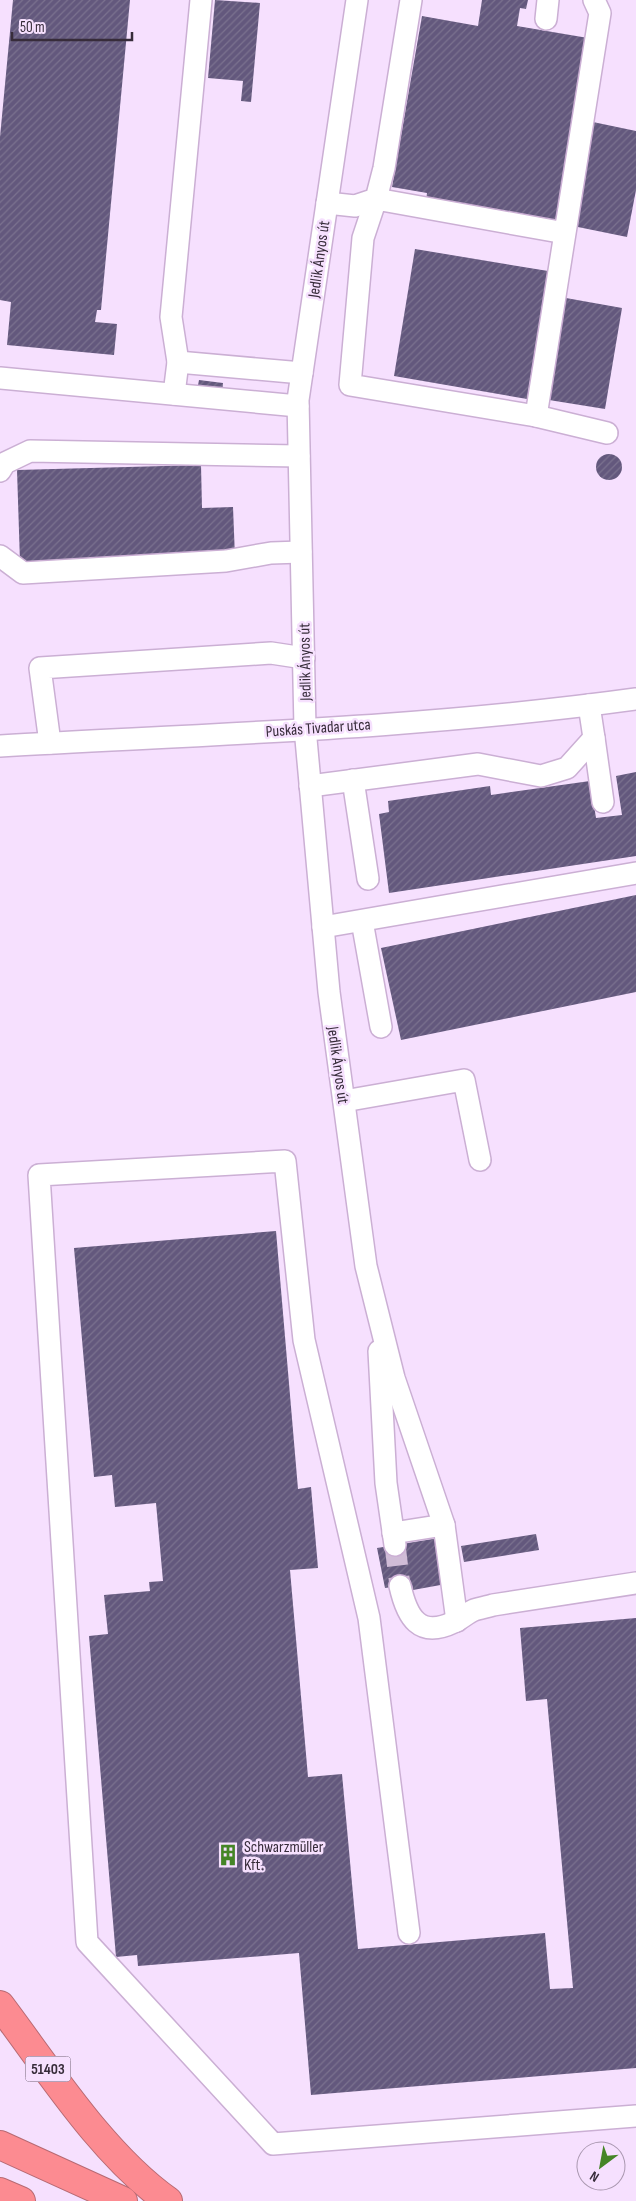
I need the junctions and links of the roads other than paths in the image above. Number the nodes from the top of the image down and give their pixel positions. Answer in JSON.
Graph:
{"nodes":[{"id":1,"x":201,"y":0,"type":"edge"},
{"id":2,"x":357,"y":0,"type":"edge"},
{"id":3,"x":411,"y":0,"type":"edge"},
{"id":4,"x":594,"y":0,"type":"edge"},
{"id":5,"x":376,"y":199,"type":"junction"},
{"id":6,"x":327,"y":203,"type":"junction"},
{"id":7,"x":565,"y":233,"type":"junction"},
{"id":8,"x":178,"y":362,"type":"junction"},
{"id":9,"x":302,"y":373,"type":"junction"},
{"id":10,"x":0,"y":378,"type":"edge"},
{"id":11,"x":174,"y":394,"type":"junction"},
{"id":12,"x":298,"y":406,"type":"junction"},
{"id":13,"x":536,"y":416,"type":"junction"},
{"id":14,"x":607,"y":433,"type":"dead end"},
{"id":15,"x":299,"y":456,"type":"junction"},
{"id":16,"x":0,"y":471,"type":"edge"},
{"id":17,"x":301,"y":552,"type":"junction"},
{"id":18,"x":0,"y":556,"type":"edge"},
{"id":19,"x":304,"y":658,"type":"junction"},
{"id":20,"x":636,"y":699,"type":"edge"},
{"id":21,"x":589,"y":705,"type":"junction"},
{"id":22,"x":305,"y":728,"type":"junction"},
{"id":23,"x":594,"y":738,"type":"junction"},
{"id":24,"x":50,"y":743,"type":"junction"},
{"id":25,"x":0,"y":746,"type":"edge"},
{"id":26,"x":354,"y":780,"type":"junction"},
{"id":27,"x":310,"y":786,"type":"junction"},
{"id":28,"x":603,"y":802,"type":"dead end"},
{"id":29,"x":636,"y":873,"type":"edge"},
{"id":30,"x":368,"y":879,"type":"dead end"},
{"id":31,"x":362,"y":921,"type":"junction"},
{"id":32,"x":323,"y":927,"type":"junction"},
{"id":33,"x":381,"y":1027,"type":"dead end"},
{"id":34,"x":344,"y":1101,"type":"junction"},
{"id":35,"x":480,"y":1160,"type":"dead end"},
{"id":36,"x":379,"y":1324,"type":"junction"},
{"id":37,"x":444,"y":1525,"type":"junction"},
{"id":38,"x":636,"y":1583,"type":"edge"},
{"id":39,"x":400,"y":1586,"type":"tunnel mouth"},
{"id":40,"x":457,"y":1621,"type":"junction"},
{"id":41,"x":409,"y":1933,"type":"dead end"},
{"id":42,"x":0,"y":2005,"type":"edge"},
{"id":43,"x":636,"y":2116,"type":"edge"},
{"id":44,"x":0,"y":2145,"type":"edge"},
{"id":45,"x":0,"y":2192,"type":"edge"},
{"id":46,"x":21,"y":2201,"type":"edge"},
{"id":47,"x":123,"y":2201,"type":"edge"},
{"id":48,"x":168,"y":2201,"type":"edge"}],
"edges":[{"from":1,"to":8,"type":"street"},
{"from":2,"to":6,"type":"street","name":"Jedlik Ányos út"},
{"from":3,"to":5,"type":"street"},
{"from":4,"to":7,"type":"street"},
{"from":5,"to":6,"type":"street"},
{"from":5,"to":7,"type":"street"},
{"from":5,"to":13,"type":"street"},
{"from":6,"to":9,"type":"street","name":"Jedlik Ányos út"},
{"from":7,"to":13,"type":"street"},
{"from":8,"to":9,"type":"street"},
{"from":8,"to":11,"type":"street"},
{"from":9,"to":12,"type":"street","name":"Jedlik Ányos út"},
{"from":10,"to":11,"type":"street"},
{"from":11,"to":12,"type":"street"},
{"from":12,"to":15,"type":"street","name":"Jedlik Ányos út"},
{"from":13,"to":14,"type":"street"},
{"from":15,"to":16,"type":"street"},
{"from":15,"to":17,"type":"street","name":"Jedlik Ányos út"},
{"from":17,"to":18,"type":"street"},
{"from":17,"to":19,"type":"street","name":"Jedlik Ányos út"},
{"from":19,"to":22,"type":"street","name":"Jedlik Ányos út"},
{"from":19,"to":24,"type":"street"},
{"from":20,"to":21,"type":"street","name":"Puskás Tivadar utca"},
{"from":21,"to":22,"type":"street","name":"Puskás Tivadar utca"},
{"from":21,"to":23,"type":"street"},
{"from":22,"to":24,"type":"street","name":"Puskás Tivadar utca"},
{"from":22,"to":27,"type":"street","name":"Jedlik Ányos út"},
{"from":23,"to":26,"type":"street"},
{"from":23,"to":28,"type":"street"},
{"from":24,"to":25,"type":"street","name":"Puskás Tivadar utca"},
{"from":26,"to":27,"type":"street"},
{"from":26,"to":30,"type":"street"},
{"from":27,"to":32,"type":"street","name":"Jedlik Ányos út"},
{"from":29,"to":31,"type":"street"},
{"from":31,"to":32,"type":"street"},
{"from":31,"to":33,"type":"street"},
{"from":32,"to":34,"type":"street","name":"Jedlik Ányos út"},
{"from":34,"to":35,"type":"street"},
{"from":34,"to":36,"type":"street","name":"Jedlik Ányos út"},
{"from":36,"to":37,"type":"street"},
{"from":36,"to":37,"type":"street"},
{"from":37,"to":40,"type":"street"},
{"from":38,"to":40,"type":"street"},
{"from":39,"to":40,"type":"street"},
{"from":41,"to":43,"type":"street"},
{"from":42,"to":48,"type":"highway","number":"51403"},
{"from":44,"to":47,"type":"highway"},
{"from":45,"to":46,"type":"highway"}]}
